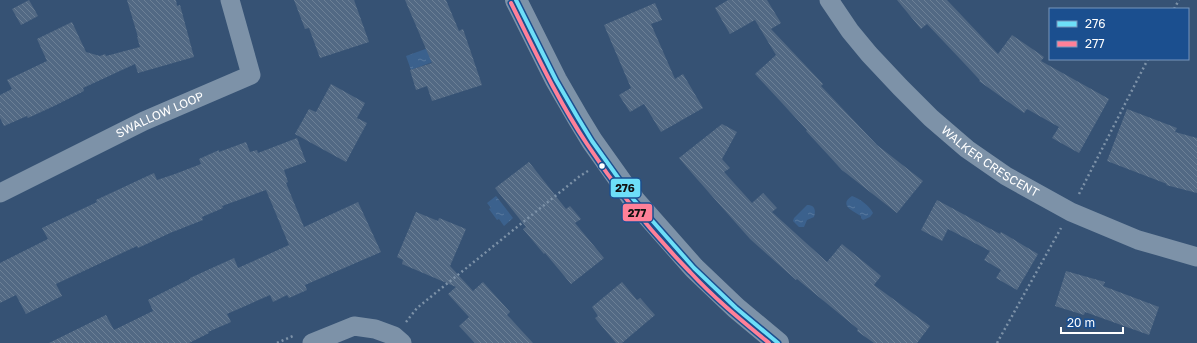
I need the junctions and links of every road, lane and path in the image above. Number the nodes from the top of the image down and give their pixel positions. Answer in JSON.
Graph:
{"nodes":[{"id":1,"x":230,"y":0,"type":"edge"},
{"id":2,"x":516,"y":0,"type":"edge"},
{"id":3,"x":829,"y":0,"type":"edge"},
{"id":4,"x":1147,"y":60,"type":"edge"},
{"id":5,"x":593,"y":169,"type":"dead end"},
{"id":6,"x":0,"y":193,"type":"edge"},
{"id":7,"x":1075,"y":200,"type":"dead end"},
{"id":8,"x":1064,"y":224,"type":"dead end"},
{"id":9,"x":1197,"y":257,"type":"edge"},
{"id":10,"x":398,"y":340,"type":"edge"},
{"id":11,"x":312,"y":343,"type":"edge"},
{"id":12,"x":778,"y":343,"type":"edge"},
{"id":13,"x":997,"y":343,"type":"edge"}],
"edges":[{"from":1,"to":6,"type":"street","name":"SWALLOW LOOP"},
{"from":2,"to":12,"type":"street"},
{"from":3,"to":9,"type":"street","name":"WALKER CRESCENT"},
{"from":4,"to":7,"type":"path"},
{"from":5,"to":10,"type":"path"},
{"from":8,"to":13,"type":"path"},
{"from":10,"to":11,"type":"street"}]}
